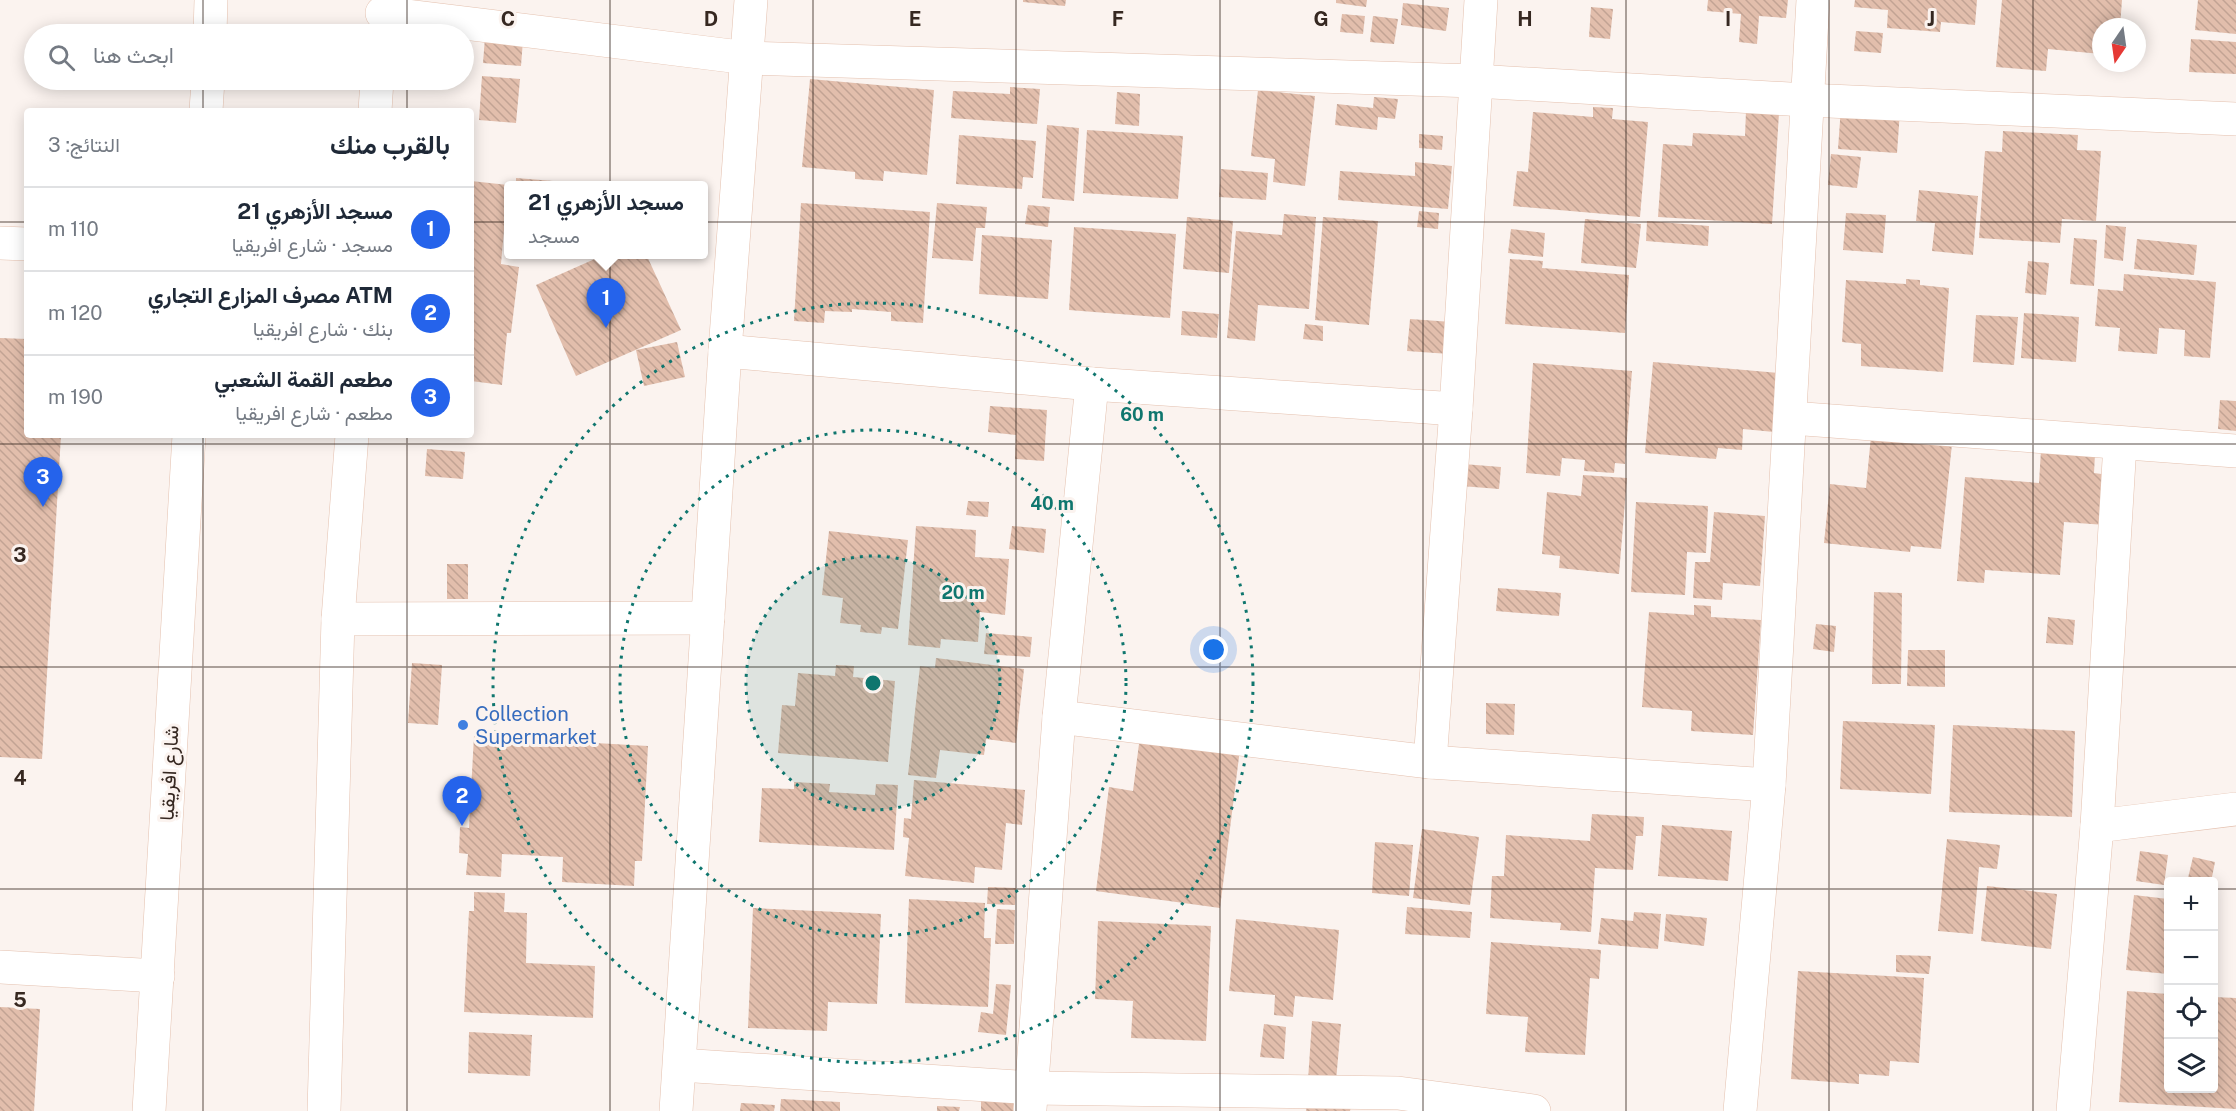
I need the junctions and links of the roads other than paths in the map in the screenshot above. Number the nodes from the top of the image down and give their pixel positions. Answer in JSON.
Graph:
{"nodes":[{"id":1,"x":211,"y":0,"type":"edge"},
{"id":2,"x":751,"y":0,"type":"edge"},
{"id":3,"x":1481,"y":0,"type":"edge"},
{"id":4,"x":1813,"y":0,"type":"edge"},
{"id":5,"x":382,"y":16,"type":"edge"},
{"id":6,"x":210,"y":24,"type":"edge"},
{"id":7,"x":452,"y":24,"type":"edge"},
{"id":8,"x":474,"y":27,"type":"edge"},
{"id":9,"x":748,"y":58,"type":"junction"},
{"id":10,"x":1475,"y":81,"type":"junction"},
{"id":11,"x":207,"y":90,"type":"edge"},
{"id":12,"x":377,"y":90,"type":"edge"},
{"id":13,"x":1806,"y":100,"type":"junction"},
{"id":14,"x":206,"y":108,"type":"edge"},
{"id":15,"x":375,"y":108,"type":"edge"},
{"id":16,"x":2236,"y":119,"type":"edge"},
{"id":17,"x":0,"y":243,"type":"edge"},
{"id":18,"x":24,"y":244,"type":"edge"},
{"id":19,"x":725,"y":351,"type":"junction"},
{"id":20,"x":1092,"y":384,"type":"junction"},
{"id":21,"x":1456,"y":410,"type":"junction"},
{"id":22,"x":1791,"y":418,"type":"junction"},
{"id":23,"x":189,"y":438,"type":"edge"},
{"id":24,"x":351,"y":438,"type":"edge"},
{"id":25,"x":2120,"y":444,"type":"junction"},
{"id":26,"x":2236,"y":451,"type":"edge"},
{"id":27,"x":708,"y":618,"type":"junction"},
{"id":28,"x":338,"y":619,"type":"junction"},
{"id":29,"x":1059,"y":717,"type":"junction"},
{"id":30,"x":1430,"y":762,"type":"junction"},
{"id":31,"x":1769,"y":785,"type":"junction"},
{"id":32,"x":2236,"y":809,"type":"edge"},
{"id":33,"x":2097,"y":826,"type":"junction"},
{"id":34,"x":0,"y":967,"type":"edge"},
{"id":35,"x":158,"y":976,"type":"junction"},
{"id":36,"x":680,"y":1065,"type":"junction"},
{"id":37,"x":1031,"y":1100,"type":"edge"},
{"id":38,"x":1397,"y":1102,"type":"edge"},
{"id":39,"x":149,"y":1111,"type":"edge"},
{"id":40,"x":324,"y":1111,"type":"edge"},
{"id":41,"x":676,"y":1111,"type":"edge"},
{"id":42,"x":1534,"y":1111,"type":"edge"},
{"id":43,"x":1740,"y":1111,"type":"edge"},
{"id":44,"x":2073,"y":1111,"type":"edge"}],
"edges":[{"from":1,"to":6,"type":"street"},
{"from":2,"to":9,"type":"street"},
{"from":3,"to":10,"type":"street"},
{"from":4,"to":13,"type":"street"},
{"from":5,"to":7,"type":"street"},
{"from":8,"to":9,"type":"street"},
{"from":9,"to":10,"type":"street"},
{"from":9,"to":19,"type":"street"},
{"from":10,"to":13,"type":"street"},
{"from":10,"to":21,"type":"street"},
{"from":11,"to":14,"type":"street"},
{"from":12,"to":15,"type":"street"},
{"from":13,"to":16,"type":"street"},
{"from":13,"to":22,"type":"street"},
{"from":17,"to":18,"type":"street"},
{"from":19,"to":20,"type":"street"},
{"from":19,"to":27,"type":"street"},
{"from":20,"to":21,"type":"street"},
{"from":20,"to":29,"type":"street"},
{"from":21,"to":30,"type":"street"},
{"from":22,"to":25,"type":"street"},
{"from":22,"to":31,"type":"street"},
{"from":23,"to":35,"type":"street","name":"شارع افريقيا"},
{"from":24,"to":28,"type":"street"},
{"from":25,"to":26,"type":"street"},
{"from":25,"to":33,"type":"street"},
{"from":27,"to":28,"type":"street"},
{"from":27,"to":36,"type":"street"},
{"from":28,"to":40,"type":"street"},
{"from":29,"to":30,"type":"street"},
{"from":29,"to":37,"type":"street"},
{"from":30,"to":31,"type":"street"},
{"from":31,"to":43,"type":"street"},
{"from":32,"to":33,"type":"street"},
{"from":33,"to":44,"type":"street"},
{"from":34,"to":35,"type":"street"},
{"from":35,"to":39,"type":"street","name":"شارع افريقيا"},
{"from":36,"to":37,"type":"street"},
{"from":36,"to":41,"type":"street"},
{"from":37,"to":38,"type":"street"},
{"from":38,"to":42,"type":"street"}]}
